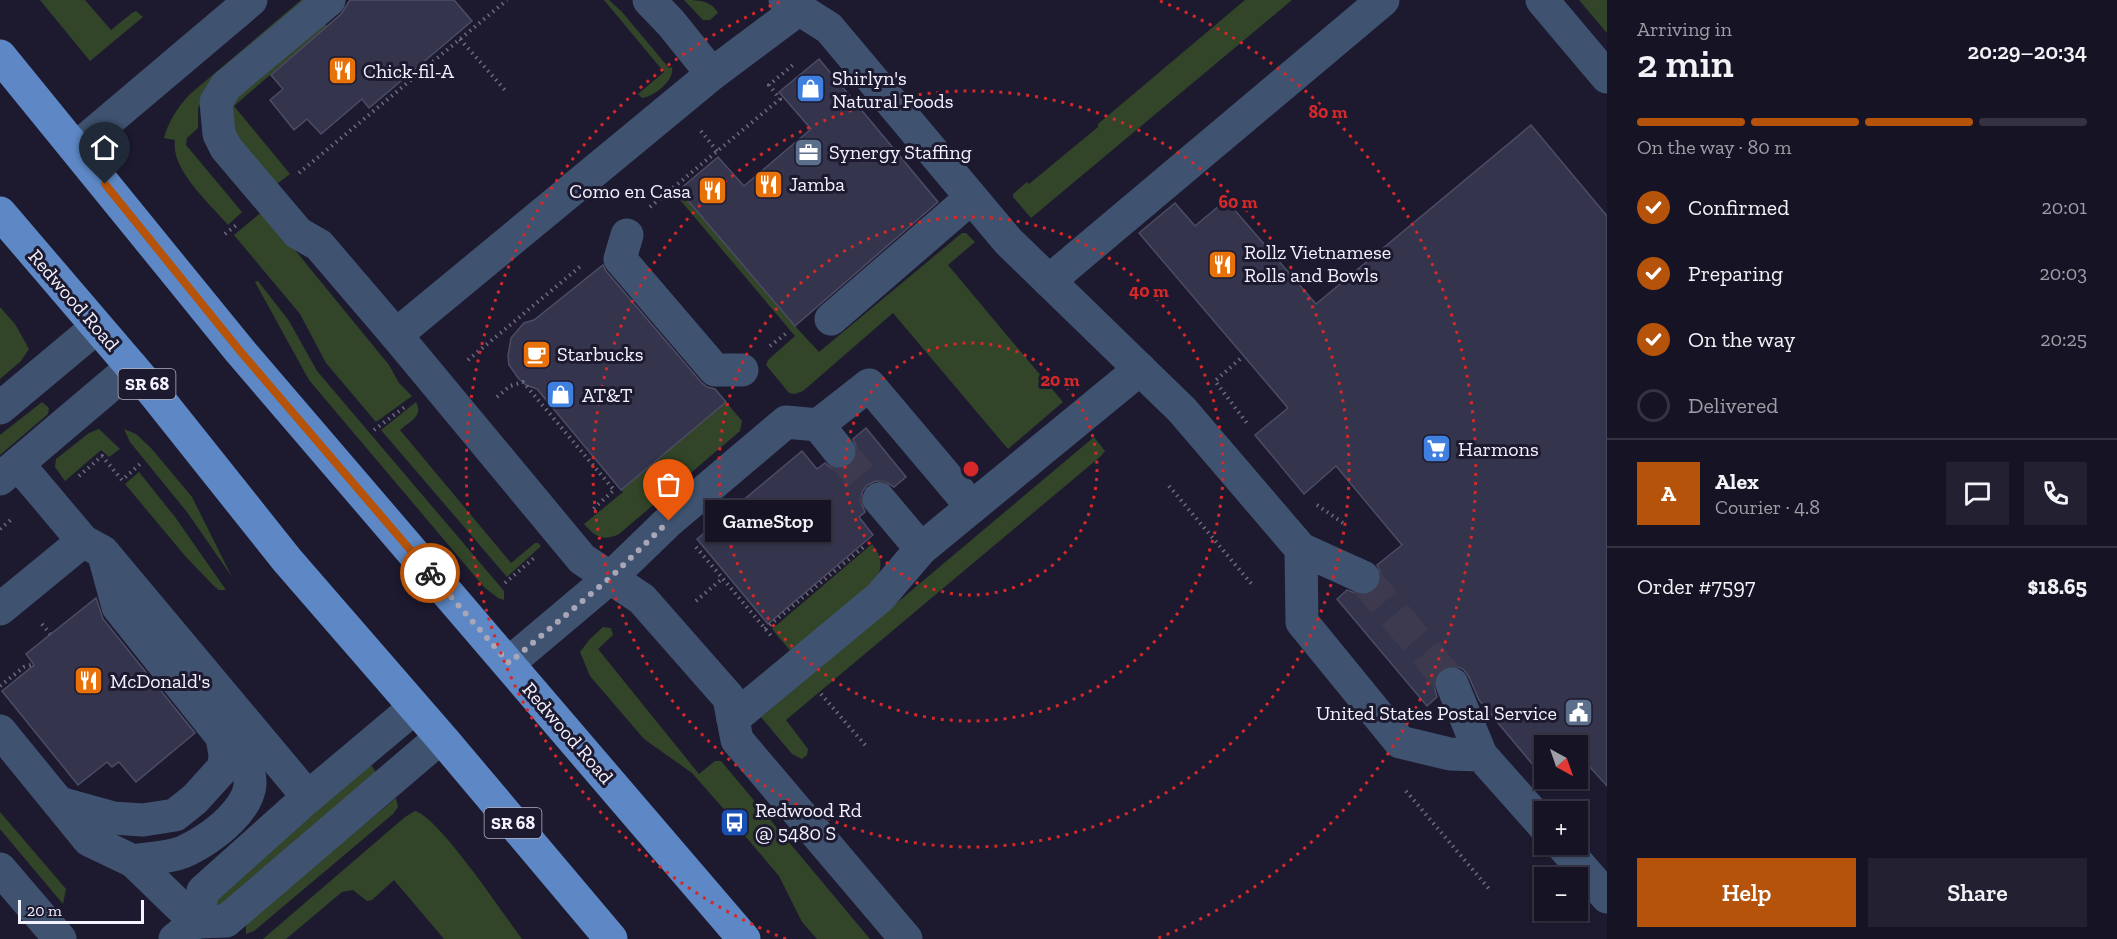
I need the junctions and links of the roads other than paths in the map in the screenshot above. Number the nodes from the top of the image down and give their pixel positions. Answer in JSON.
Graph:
{"nodes":[{"id":1,"x":251,"y":0,"type":"edge"},
{"id":2,"x":329,"y":0,"type":"edge"},
{"id":3,"x":649,"y":0,"type":"edge"},
{"id":4,"x":1383,"y":0,"type":"edge"},
{"id":5,"x":1542,"y":0,"type":"edge"},
{"id":6,"x":792,"y":4,"type":"edge"},
{"id":7,"x":0,"y":56,"type":"edge"},
{"id":8,"x":712,"y":74,"type":"junction"},
{"id":9,"x":1607,"y":77,"type":"edge"},
{"id":10,"x":76,"y":148,"type":"junction"},
{"id":11,"x":971,"y":198,"type":"junction"},
{"id":12,"x":0,"y":213,"type":"edge"},
{"id":13,"x":637,"y":222,"type":"road end"},
{"id":14,"x":1049,"y":281,"type":"junction"},
{"id":15,"x":831,"y":319,"type":"dead end"},
{"id":16,"x":97,"y":327,"type":"junction"},
{"id":17,"x":396,"y":335,"type":"junction"},
{"id":18,"x":132,"y":367,"type":"junction"},
{"id":19,"x":1140,"y":369,"type":"junction"},
{"id":20,"x":742,"y":370,"type":"dead end"},
{"id":21,"x":0,"y":408,"type":"edge"},
{"id":22,"x":818,"y":426,"type":"junction"},
{"id":23,"x":839,"y":451,"type":"tunnel mouth"},
{"id":24,"x":9,"y":472,"type":"edge"},
{"id":25,"x":879,"y":499,"type":"tunnel mouth"},
{"id":26,"x":972,"y":507,"type":"junction"},
{"id":27,"x":93,"y":546,"type":"junction"},
{"id":28,"x":921,"y":549,"type":"junction"},
{"id":29,"x":1301,"y":549,"type":"junction"},
{"id":30,"x":611,"y":577,"type":"junction"},
{"id":31,"x":1363,"y":578,"type":"tunnel mouth"},
{"id":32,"x":0,"y":609,"type":"edge"},
{"id":33,"x":509,"y":663,"type":"junction"},
{"id":34,"x":1452,"y":684,"type":"tunnel mouth"},
{"id":35,"x":414,"y":708,"type":"junction"},
{"id":36,"x":733,"y":719,"type":"junction"},
{"id":37,"x":0,"y":731,"type":"edge"},
{"id":38,"x":222,"y":737,"type":"junction"},
{"id":39,"x":440,"y":738,"type":"junction"},
{"id":40,"x":1481,"y":755,"type":"junction"},
{"id":41,"x":309,"y":796,"type":"junction"},
{"id":42,"x":59,"y":803,"type":"junction"},
{"id":43,"x":1534,"y":815,"type":"edge"},
{"id":44,"x":181,"y":853,"type":"junction"},
{"id":45,"x":1571,"y":855,"type":"edge"},
{"id":46,"x":133,"y":861,"type":"junction"},
{"id":47,"x":0,"y":869,"type":"edge"},
{"id":48,"x":1607,"y":897,"type":"edge"},
{"id":49,"x":185,"y":930,"type":"edge"},
{"id":50,"x":60,"y":939,"type":"edge"},
{"id":51,"x":611,"y":939,"type":"edge"},
{"id":52,"x":744,"y":939,"type":"edge"},
{"id":53,"x":906,"y":939,"type":"edge"}],
"edges":[{"from":1,"to":10,"type":"lane"},
{"from":2,"to":17,"type":"lane"},
{"from":3,"to":8,"type":"lane"},
{"from":4,"to":14,"type":"lane"},
{"from":5,"to":9,"type":"lane"},
{"from":6,"to":8,"type":"lane"},
{"from":6,"to":11,"type":"lane"},
{"from":7,"to":10,"type":"main road","name":"Redwood Road"},
{"from":8,"to":17,"type":"lane"},
{"from":10,"to":33,"type":"main road","name":"Redwood Road"},
{"from":11,"to":14,"type":"lane"},
{"from":11,"to":15,"type":"lane"},
{"from":12,"to":16,"type":"main road","name":"Redwood Road","number":"SR 68"},
{"from":13,"to":20,"type":"lane"},
{"from":14,"to":19,"type":"lane"},
{"from":16,"to":18,"type":"main road","name":"Redwood Road","number":"SR 68"},
{"from":16,"to":21,"type":"lane"},
{"from":17,"to":30,"type":"lane"},
{"from":18,"to":24,"type":"lane"},
{"from":18,"to":35,"type":"main road","name":"Redwood Road","number":"SR 68"},
{"from":19,"to":26,"type":"lane"},
{"from":19,"to":29,"type":"lane"},
{"from":22,"to":23,"type":"lane"},
{"from":22,"to":26,"type":"lane"},
{"from":22,"to":30,"type":"lane"},
{"from":24,"to":27,"type":"lane"},
{"from":25,"to":28,"type":"lane"},
{"from":26,"to":28,"type":"lane"},
{"from":27,"to":32,"type":"lane"},
{"from":27,"to":38,"type":"lane"},
{"from":27,"to":41,"type":"lane"},
{"from":28,"to":36,"type":"lane"},
{"from":29,"to":31,"type":"lane"},
{"from":29,"to":40,"type":"lane"},
{"from":30,"to":33,"type":"lane"},
{"from":30,"to":36,"type":"lane"},
{"from":33,"to":52,"type":"main road","name":"Redwood Road"},
{"from":34,"to":40,"type":"lane"},
{"from":35,"to":39,"type":"main road","name":"Redwood Road","number":"SR 68"},
{"from":35,"to":41,"type":"lane"},
{"from":36,"to":53,"type":"lane"},
{"from":37,"to":42,"type":"lane"},
{"from":38,"to":42,"type":"lane"},
{"from":38,"to":44,"type":"lane"},
{"from":39,"to":49,"type":"lane"},
{"from":39,"to":51,"type":"main road","name":"Redwood Road","number":"SR 68"},
{"from":40,"to":43,"type":"lane"},
{"from":41,"to":49,"type":"lane"},
{"from":42,"to":46,"type":"lane"},
{"from":44,"to":46,"type":"lane"},
{"from":44,"to":49,"type":"lane"},
{"from":45,"to":48,"type":"lane"},
{"from":46,"to":49,"type":"lane"},
{"from":47,"to":50,"type":"lane"}]}
